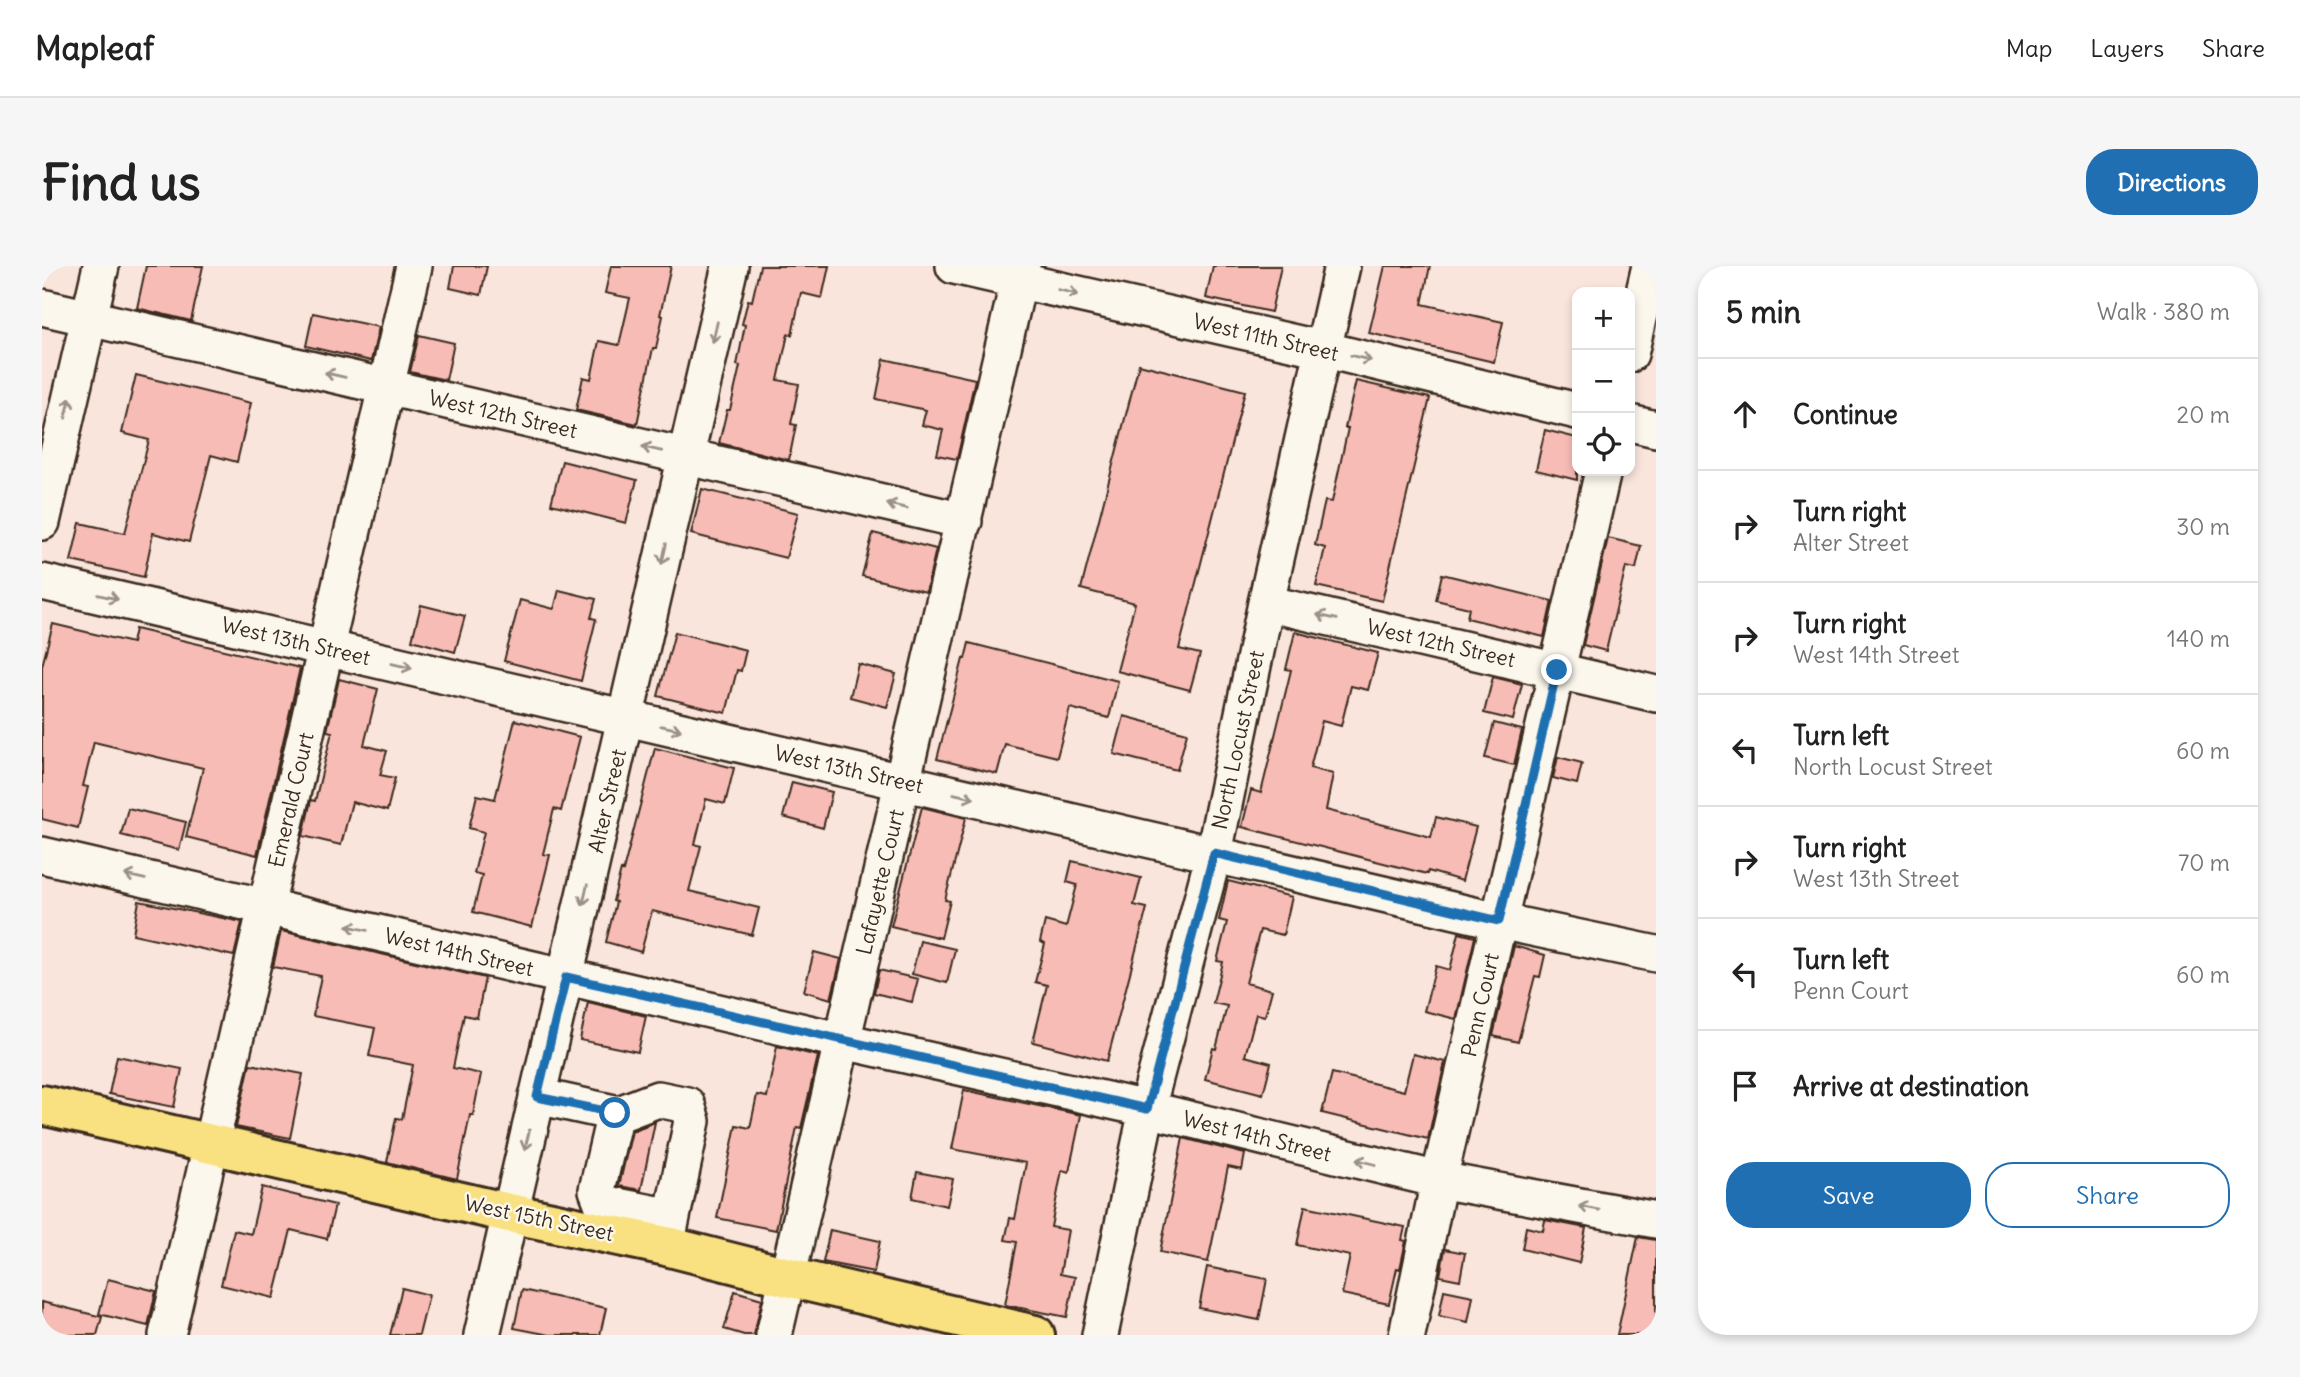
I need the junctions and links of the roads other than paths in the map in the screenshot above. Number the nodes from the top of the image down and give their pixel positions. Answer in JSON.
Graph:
{"nodes":[{"id":1,"x":101,"y":266,"type":"edge"},
{"id":2,"x":414,"y":266,"type":"edge"},
{"id":3,"x":730,"y":266,"type":"edge"},
{"id":4,"x":954,"y":266,"type":"edge"},
{"id":5,"x":1342,"y":266,"type":"edge"},
{"id":6,"x":1650,"y":266,"type":"edge"},
{"id":7,"x":1021,"y":274,"type":"edge"},
{"id":8,"x":42,"y":307,"type":"edge"},
{"id":9,"x":89,"y":318,"type":"junction"},
{"id":10,"x":1322,"y":349,"type":"junction"},
{"id":11,"x":1631,"y":350,"type":"edge"},
{"id":12,"x":386,"y":387,"type":"junction"},
{"id":13,"x":1572,"y":410,"type":"edge"},
{"id":14,"x":1635,"y":424,"type":"edge"},
{"id":15,"x":1656,"y":429,"type":"edge"},
{"id":16,"x":686,"y":457,"type":"junction"},
{"id":17,"x":1602,"y":476,"type":"edge"},
{"id":18,"x":964,"y":521,"type":"junction"},
{"id":19,"x":42,"y":522,"type":"edge"},
{"id":20,"x":42,"y":582,"type":"edge"},
{"id":21,"x":1266,"y":603,"type":"junction"},
{"id":22,"x":326,"y":648,"type":"junction"},
{"id":23,"x":1557,"y":670,"type":"junction"},
{"id":24,"x":1656,"y":694,"type":"edge"},
{"id":25,"x":626,"y":718,"type":"junction"},
{"id":26,"x":903,"y":782,"type":"junction"},
{"id":27,"x":1214,"y":853,"type":"junction"},
{"id":28,"x":42,"y":855,"type":"edge"},
{"id":29,"x":266,"y":907,"type":"junction"},
{"id":30,"x":1499,"y":921,"type":"junction"},
{"id":31,"x":1656,"y":954,"type":"edge"},
{"id":32,"x":566,"y":977,"type":"junction"},
{"id":33,"x":843,"y":1041,"type":"junction"},
{"id":34,"x":537,"y":1097,"type":"junction"},
{"id":35,"x":42,"y":1105,"type":"edge"},
{"id":36,"x":1147,"y":1109,"type":"junction"},
{"id":37,"x":615,"y":1113,"type":"junction"},
{"id":38,"x":212,"y":1144,"type":"junction"},
{"id":39,"x":1439,"y":1180,"type":"junction"},
{"id":40,"x":509,"y":1213,"type":"junction"},
{"id":41,"x":1656,"y":1220,"type":"edge"},
{"id":42,"x":669,"y":1231,"type":"junction"},
{"id":43,"x":788,"y":1277,"type":"junction"},
{"id":44,"x":167,"y":1335,"type":"edge"},
{"id":45,"x":482,"y":1335,"type":"edge"},
{"id":46,"x":774,"y":1335,"type":"edge"},
{"id":47,"x":1035,"y":1335,"type":"edge"},
{"id":48,"x":1100,"y":1335,"type":"edge"},
{"id":49,"x":1407,"y":1335,"type":"edge"}],
"edges":[{"from":1,"to":9,"type":"street"},
{"from":2,"to":12,"type":"street","name":"Emerald Court"},
{"from":3,"to":16,"type":"street","name":"Alter Street","one_way":true},
{"from":4,"to":7,"type":"street","name":"West 11th Street"},
{"from":5,"to":10,"type":"street","name":"North Locust Street"},
{"from":6,"to":11,"type":"street"},
{"from":7,"to":10,"type":"street","name":"West 11th Street","one_way":true},
{"from":7,"to":18,"type":"street","name":"Lafayette Court"},
{"from":8,"to":9,"type":"street","name":"West 12th Street"},
{"from":12,"to":9,"type":"street","name":"West 12th Street","one_way":true},
{"from":19,"to":9,"type":"street","one_way":true},
{"from":10,"to":13,"type":"street","name":"West 11th Street","one_way":true},
{"from":10,"to":21,"type":"street","name":"North Locust Street"},
{"from":16,"to":12,"type":"street","name":"West 12th Street","one_way":true},
{"from":12,"to":22,"type":"street","name":"Emerald Court"},
{"from":14,"to":15,"type":"street"},
{"from":18,"to":16,"type":"street","name":"West 12th Street","one_way":true},
{"from":16,"to":25,"type":"street","name":"Alter Street","one_way":true},
{"from":17,"to":23,"type":"street","name":"Penn Court"},
{"from":18,"to":26,"type":"street","name":"Lafayette Court"},
{"from":20,"to":22,"type":"street","name":"West 13th Street","one_way":true},
{"from":23,"to":21,"type":"street","name":"West 12th Street","one_way":true},
{"from":21,"to":27,"type":"street","name":"North Locust Street"},
{"from":22,"to":25,"type":"street","name":"West 13th Street","one_way":true},
{"from":22,"to":29,"type":"street","name":"Emerald Court"},
{"from":23,"to":24,"type":"street","name":"West 12th Street"},
{"from":23,"to":30,"type":"street","name":"Penn Court"},
{"from":25,"to":26,"type":"street","name":"West 13th Street","one_way":true},
{"from":25,"to":32,"type":"street","name":"Alter Street","one_way":true},
{"from":26,"to":27,"type":"street","name":"West 13th Street","one_way":true},
{"from":26,"to":33,"type":"street","name":"Lafayette Court"},
{"from":27,"to":30,"type":"street","name":"West 13th Street"},
{"from":27,"to":36,"type":"street","name":"North Locust Street"},
{"from":29,"to":28,"type":"street","name":"West 14th Street","one_way":true},
{"from":32,"to":29,"type":"street","name":"West 14th Street","one_way":true},
{"from":29,"to":38,"type":"street","name":"Emerald Court"},
{"from":30,"to":31,"type":"street","name":"West 13th Street"},
{"from":30,"to":39,"type":"street","name":"Penn Court"},
{"from":32,"to":33,"type":"street","name":"West 14th Street"},
{"from":32,"to":34,"type":"street","name":"Alter Street"},
{"from":33,"to":36,"type":"street","name":"West 14th Street"},
{"from":33,"to":43,"type":"street","name":"Lafayette Court"},
{"from":34,"to":37,"type":"street"},
{"from":34,"to":40,"type":"street","name":"Alter Street","one_way":true},
{"from":35,"to":38,"type":"main road","name":"West 15th Street"},
{"from":39,"to":36,"type":"street","name":"West 14th Street","one_way":true},
{"from":36,"to":48,"type":"street","name":"North Locust Street"},
{"from":37,"to":42,"type":"street"},
{"from":37,"to":42,"type":"street"},
{"from":38,"to":40,"type":"main road","name":"West 15th Street"},
{"from":38,"to":44,"type":"street","name":"Emerald Court"},
{"from":41,"to":39,"type":"street","name":"West 14th Street","one_way":true},
{"from":39,"to":49,"type":"street","name":"Penn Court"},
{"from":40,"to":42,"type":"main road","name":"West 15th Street"},
{"from":40,"to":45,"type":"street","name":"Alter Street"},
{"from":42,"to":43,"type":"main road","name":"West 15th Street"},
{"from":43,"to":46,"type":"street","name":"Lafayette Court"},
{"from":43,"to":47,"type":"main road","name":"West 15th Street"}]}
